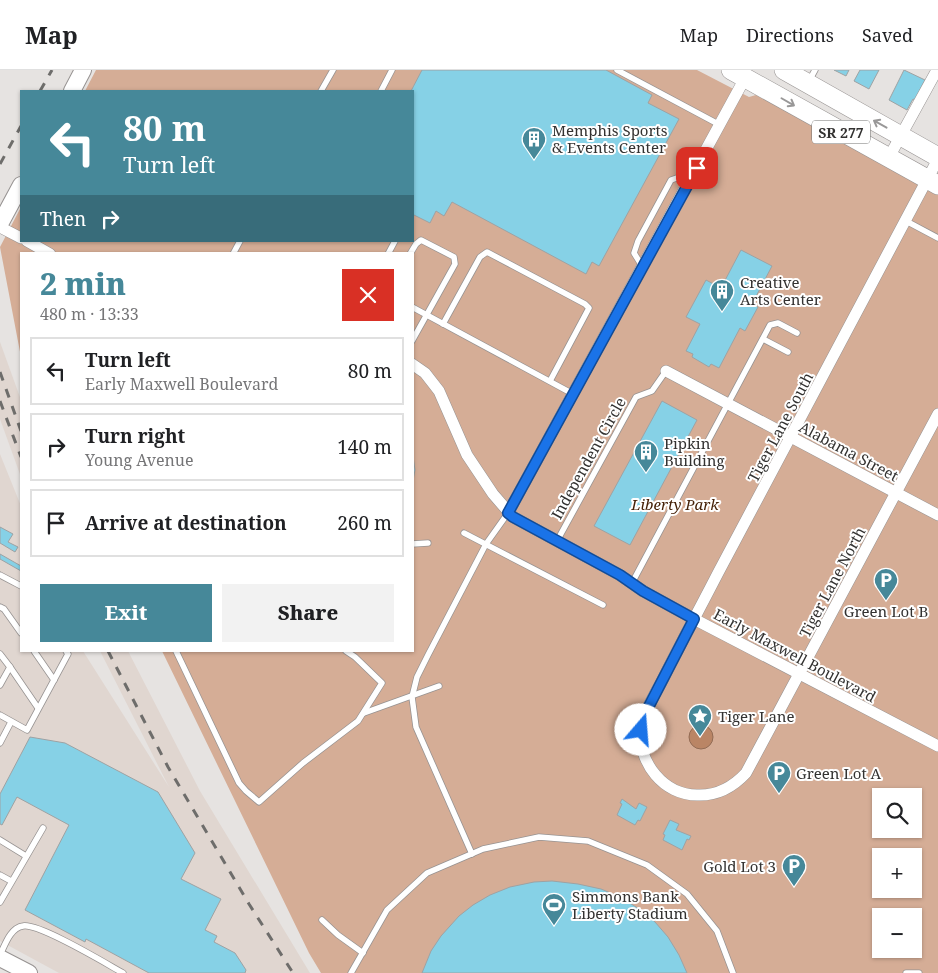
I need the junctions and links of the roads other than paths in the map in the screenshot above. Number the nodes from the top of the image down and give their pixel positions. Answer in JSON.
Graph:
{"nodes":[{"id":1,"x":83,"y":70,"type":"edge"},
{"id":2,"x":333,"y":70,"type":"edge"},
{"id":3,"x":392,"y":70,"type":"edge"},
{"id":4,"x":616,"y":70,"type":"edge"},
{"id":5,"x":784,"y":70,"type":"edge"},
{"id":6,"x":937,"y":70,"type":"edge"},
{"id":7,"x":742,"y":73,"type":"edge"},
{"id":8,"x":811,"y":77,"type":"edge"},
{"id":9,"x":73,"y":90,"type":"edge"},
{"id":10,"x":322,"y":90,"type":"edge"},
{"id":11,"x":382,"y":90,"type":"edge"},
{"id":12,"x":720,"y":126,"type":"junction"},
{"id":13,"x":901,"y":135,"type":"junction"},
{"id":14,"x":938,"y":158,"type":"edge"},
{"id":15,"x":888,"y":159,"type":"junction"},
{"id":16,"x":694,"y":172,"type":"junction"},
{"id":17,"x":933,"y":182,"type":"edge"},
{"id":18,"x":20,"y":186,"type":"edge"},
{"id":19,"x":906,"y":220,"type":"junction"},
{"id":20,"x":0,"y":225,"type":"edge"},
{"id":21,"x":20,"y":237,"type":"edge"},
{"id":22,"x":938,"y":238,"type":"edge"},
{"id":23,"x":29,"y":242,"type":"edge"},
{"id":24,"x":46,"y":252,"type":"edge"},
{"id":25,"x":411,"y":252,"type":"edge"},
{"id":26,"x":643,"y":268,"type":"junction"},
{"id":27,"x":414,"y":308,"type":"edge"},
{"id":28,"x":427,"y":315,"type":"junction"},
{"id":29,"x":443,"y":324,"type":"junction"},
{"id":30,"x":797,"y":333,"type":"dead end"},
{"id":31,"x":414,"y":338,"type":"edge"},
{"id":32,"x":763,"y":339,"type":"junction"},
{"id":33,"x":788,"y":352,"type":"dead end"},
{"id":34,"x":414,"y":365,"type":"edge"},
{"id":35,"x":666,"y":371,"type":"joint"},
{"id":36,"x":550,"y":382,"type":"junction"},
{"id":37,"x":573,"y":394,"type":"junction"},
{"id":38,"x":729,"y":404,"type":"junction"},
{"id":39,"x":938,"y":414,"type":"edge"},
{"id":40,"x":791,"y":437,"type":"junction"},
{"id":41,"x":896,"y":493,"type":"junction"},
{"id":42,"x":508,"y":513,"type":"junction"},
{"id":43,"x":938,"y":515,"type":"edge"},
{"id":44,"x":464,"y":533,"type":"dead end"},
{"id":45,"x":557,"y":541,"type":"junction"},
{"id":46,"x":428,"y":543,"type":"dead end"},
{"id":47,"x":414,"y":544,"type":"edge"},
{"id":48,"x":486,"y":544,"type":"junction"},
{"id":49,"x":0,"y":575,"type":"edge"},
{"id":50,"x":632,"y":583,"type":"junction"},
{"id":51,"x":20,"y":585,"type":"edge"},
{"id":52,"x":603,"y":605,"type":"dead end"},
{"id":53,"x":0,"y":607,"type":"edge"},
{"id":54,"x":694,"y":619,"type":"junction"},
{"id":55,"x":20,"y":633,"type":"edge"},
{"id":56,"x":35,"y":652,"type":"edge"},
{"id":57,"x":67,"y":652,"type":"edge"},
{"id":58,"x":176,"y":652,"type":"edge"},
{"id":59,"x":348,"y":652,"type":"edge"},
{"id":60,"x":0,"y":654,"type":"edge"},
{"id":61,"x":10,"y":667,"type":"junction"},
{"id":62,"x":800,"y":675,"type":"junction"},
{"id":63,"x":54,"y":680,"type":"junction"},
{"id":64,"x":0,"y":685,"type":"edge"},
{"id":65,"x":439,"y":686,"type":"dead end"},
{"id":66,"x":412,"y":697,"type":"junction"},
{"id":67,"x":38,"y":708,"type":"junction"},
{"id":68,"x":363,"y":713,"type":"junction"},
{"id":69,"x":0,"y":715,"type":"edge"},
{"id":70,"x":11,"y":722,"type":"junction"},
{"id":71,"x":0,"y":743,"type":"edge"},
{"id":72,"x":938,"y":746,"type":"edge"},
{"id":73,"x":752,"y":763,"type":"joint"},
{"id":74,"x":43,"y":828,"type":"dead end"},
{"id":75,"x":0,"y":840,"type":"edge"},
{"id":76,"x":472,"y":854,"type":"junction"},
{"id":77,"x":26,"y":856,"type":"junction"},
{"id":78,"x":0,"y":875,"type":"edge"},
{"id":79,"x":11,"y":881,"type":"junction"},
{"id":80,"x":0,"y":902,"type":"edge"},
{"id":81,"x":322,"y":920,"type":"dead end"},
{"id":82,"x":363,"y":953,"type":"junction"},
{"id":83,"x":0,"y":957,"type":"edge"},
{"id":84,"x":29,"y":973,"type":"edge"},
{"id":85,"x":123,"y":973,"type":"edge"},
{"id":86,"x":351,"y":973,"type":"edge"},
{"id":87,"x":733,"y":973,"type":"edge"},
{"id":88,"x":906,"y":973,"type":"edge"},
{"id":89,"x":919,"y":973,"type":"edge"}],
"edges":[{"from":1,"to":9,"type":"main road"},
{"from":2,"to":10,"type":"lane"},
{"from":3,"to":11,"type":"lane"},
{"from":4,"to":12,"type":"lane"},
{"from":5,"to":8,"type":"main road","number":"SR 277"},
{"from":6,"to":13,"type":"street"},
{"from":7,"to":12,"type":"street"},
{"from":7,"to":15,"type":"main road","number":"SR 277","one_way":true},
{"from":13,"to":8,"type":"main road","number":"SR 277","one_way":true},
{"from":12,"to":16,"type":"street"},
{"from":13,"to":14,"type":"main road","number":"SR 277"},
{"from":13,"to":15,"type":"street"},
{"from":14,"to":17,"type":"street","name":"Tiger Lane South"},
{"from":15,"to":17,"type":"main road","number":"SR 277"},
{"from":16,"to":26,"type":"street"},
{"from":16,"to":26,"type":"lane"},
{"from":17,"to":19,"type":"street","name":"Tiger Lane South"},
{"from":18,"to":20,"type":"main road"},
{"from":19,"to":22,"type":"lane"},
{"from":19,"to":40,"type":"street","name":"Tiger Lane South"},
{"from":20,"to":21,"type":"street"},
{"from":23,"to":24,"type":"street"},
{"from":25,"to":28,"type":"lane"},
{"from":26,"to":37,"type":"street"},
{"from":27,"to":28,"type":"lane"},
{"from":28,"to":29,"type":"lane"},
{"from":28,"to":31,"type":"lane"},
{"from":29,"to":36,"type":"lane"},
{"from":29,"to":36,"type":"lane"},
{"from":30,"to":32,"type":"lane"},
{"from":32,"to":33,"type":"lane"},
{"from":32,"to":38,"type":"lane"},
{"from":34,"to":42,"type":"street","name":"Early Maxwell Boulevard"},
{"from":35,"to":38,"type":"street","name":"Alabama Street"},
{"from":35,"to":45,"type":"lane","name":"Independent Circle"},
{"from":36,"to":37,"type":"lane"},
{"from":37,"to":42,"type":"street"},
{"from":38,"to":40,"type":"street","name":"Alabama Street"},
{"from":38,"to":50,"type":"lane"},
{"from":39,"to":41,"type":"street","name":"Tiger Lane North"},
{"from":40,"to":41,"type":"street","name":"Alabama Street"},
{"from":40,"to":54,"type":"street","name":"Tiger Lane South"},
{"from":41,"to":43,"type":"street","name":"Alabama Street"},
{"from":41,"to":62,"type":"street","name":"Tiger Lane North"},
{"from":42,"to":45,"type":"street","name":"Early Maxwell Boulevard"},
{"from":42,"to":48,"type":"lane"},
{"from":44,"to":48,"type":"lane"},
{"from":45,"to":50,"type":"street","name":"Early Maxwell Boulevard"},
{"from":46,"to":47,"type":"lane"},
{"from":48,"to":52,"type":"lane"},
{"from":48,"to":66,"type":"lane"},
{"from":49,"to":51,"type":"lane"},
{"from":50,"to":54,"type":"street","name":"Early Maxwell Boulevard"},
{"from":53,"to":55,"type":"lane"},
{"from":54,"to":62,"type":"street","name":"Early Maxwell Boulevard"},
{"from":54,"to":73,"type":"street","name":"Tiger Lane South"},
{"from":56,"to":63,"type":"lane"},
{"from":57,"to":63,"type":"lane"},
{"from":58,"to":68,"type":"lane"},
{"from":59,"to":68,"type":"lane"},
{"from":60,"to":61,"type":"lane"},
{"from":61,"to":64,"type":"lane"},
{"from":61,"to":67,"type":"lane"},
{"from":62,"to":72,"type":"street","name":"Early Maxwell Boulevard"},
{"from":62,"to":73,"type":"street","name":"Tiger Lane North"},
{"from":63,"to":67,"type":"lane"},
{"from":65,"to":66,"type":"lane"},
{"from":66,"to":68,"type":"lane"},
{"from":66,"to":76,"type":"lane"},
{"from":67,"to":70,"type":"lane"},
{"from":69,"to":70,"type":"lane"},
{"from":70,"to":71,"type":"lane"},
{"from":74,"to":77,"type":"lane"},
{"from":75,"to":77,"type":"lane"},
{"from":76,"to":82,"type":"lane"},
{"from":76,"to":87,"type":"lane"},
{"from":77,"to":79,"type":"lane"},
{"from":78,"to":79,"type":"lane"},
{"from":79,"to":80,"type":"lane"},
{"from":81,"to":82,"type":"lane"},
{"from":82,"to":86,"type":"lane"},
{"from":83,"to":84,"type":"main road"},
{"from":83,"to":85,"type":"lane"},
{"from":88,"to":89,"type":"lane"}]}
